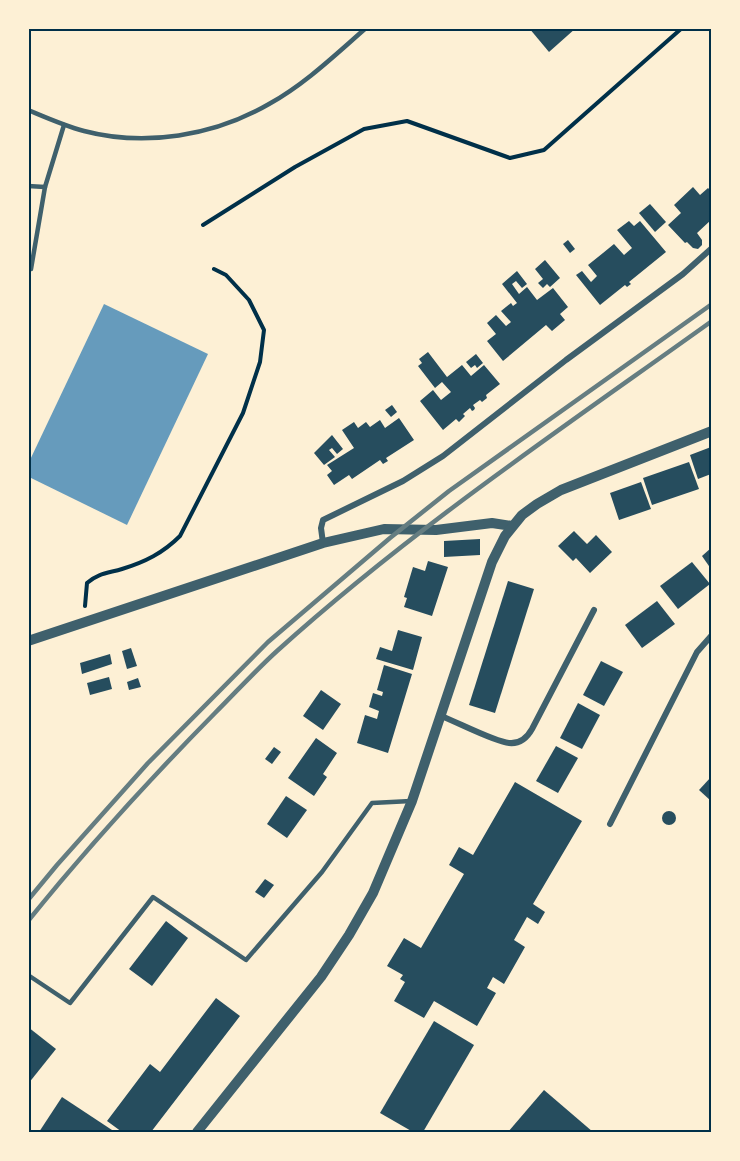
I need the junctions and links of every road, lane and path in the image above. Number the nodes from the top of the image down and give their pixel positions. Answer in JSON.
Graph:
{"nodes":[{"id":1,"x":366,"y":28,"type":"edge"},
{"id":2,"x":682,"y":28,"type":"edge"},
{"id":3,"x":28,"y":110,"type":"edge"},
{"id":4,"x":64,"y":125,"type":"junction"},
{"id":5,"x":28,"y":186,"type":"edge"},
{"id":6,"x":45,"y":187,"type":"junction"},
{"id":7,"x":204,"y":225,"type":"dead end"},
{"id":8,"x":711,"y":249,"type":"edge"},
{"id":9,"x":31,"y":269,"type":"dead end"},
{"id":10,"x":214,"y":269,"type":"dead end"},
{"id":11,"x":711,"y":431,"type":"edge"},
{"id":12,"x":512,"y":526,"type":"junction"},
{"id":13,"x":323,"y":543,"type":"junction"},
{"id":14,"x":594,"y":610,"type":"dead end"},
{"id":15,"x":89,"y":621,"type":"junction"},
{"id":16,"x":711,"y":635,"type":"edge"},
{"id":17,"x":28,"y":641,"type":"edge"},
{"id":18,"x":441,"y":716,"type":"junction"},
{"id":19,"x":412,"y":801,"type":"junction"},
{"id":20,"x":610,"y":824,"type":"dead end"},
{"id":21,"x":28,"y":975,"type":"edge"},
{"id":22,"x":197,"y":1132,"type":"edge"}],
"edges":[{"from":1,"to":4,"type":"lane"},
{"from":2,"to":7,"type":"path"},
{"from":3,"to":4,"type":"lane"},
{"from":4,"to":6,"type":"lane"},
{"from":5,"to":6,"type":"lane"},
{"from":6,"to":9,"type":"lane"},
{"from":8,"to":13,"type":"street"},
{"from":10,"to":15,"type":"path"},
{"from":11,"to":12,"type":"street"},
{"from":12,"to":13,"type":"street"},
{"from":12,"to":18,"type":"street"},
{"from":13,"to":15,"type":"street"},
{"from":14,"to":18,"type":"street"},
{"from":15,"to":17,"type":"street"},
{"from":16,"to":20,"type":"street"},
{"from":18,"to":19,"type":"street"},
{"from":19,"to":21,"type":"lane"},
{"from":19,"to":22,"type":"street"}]}
